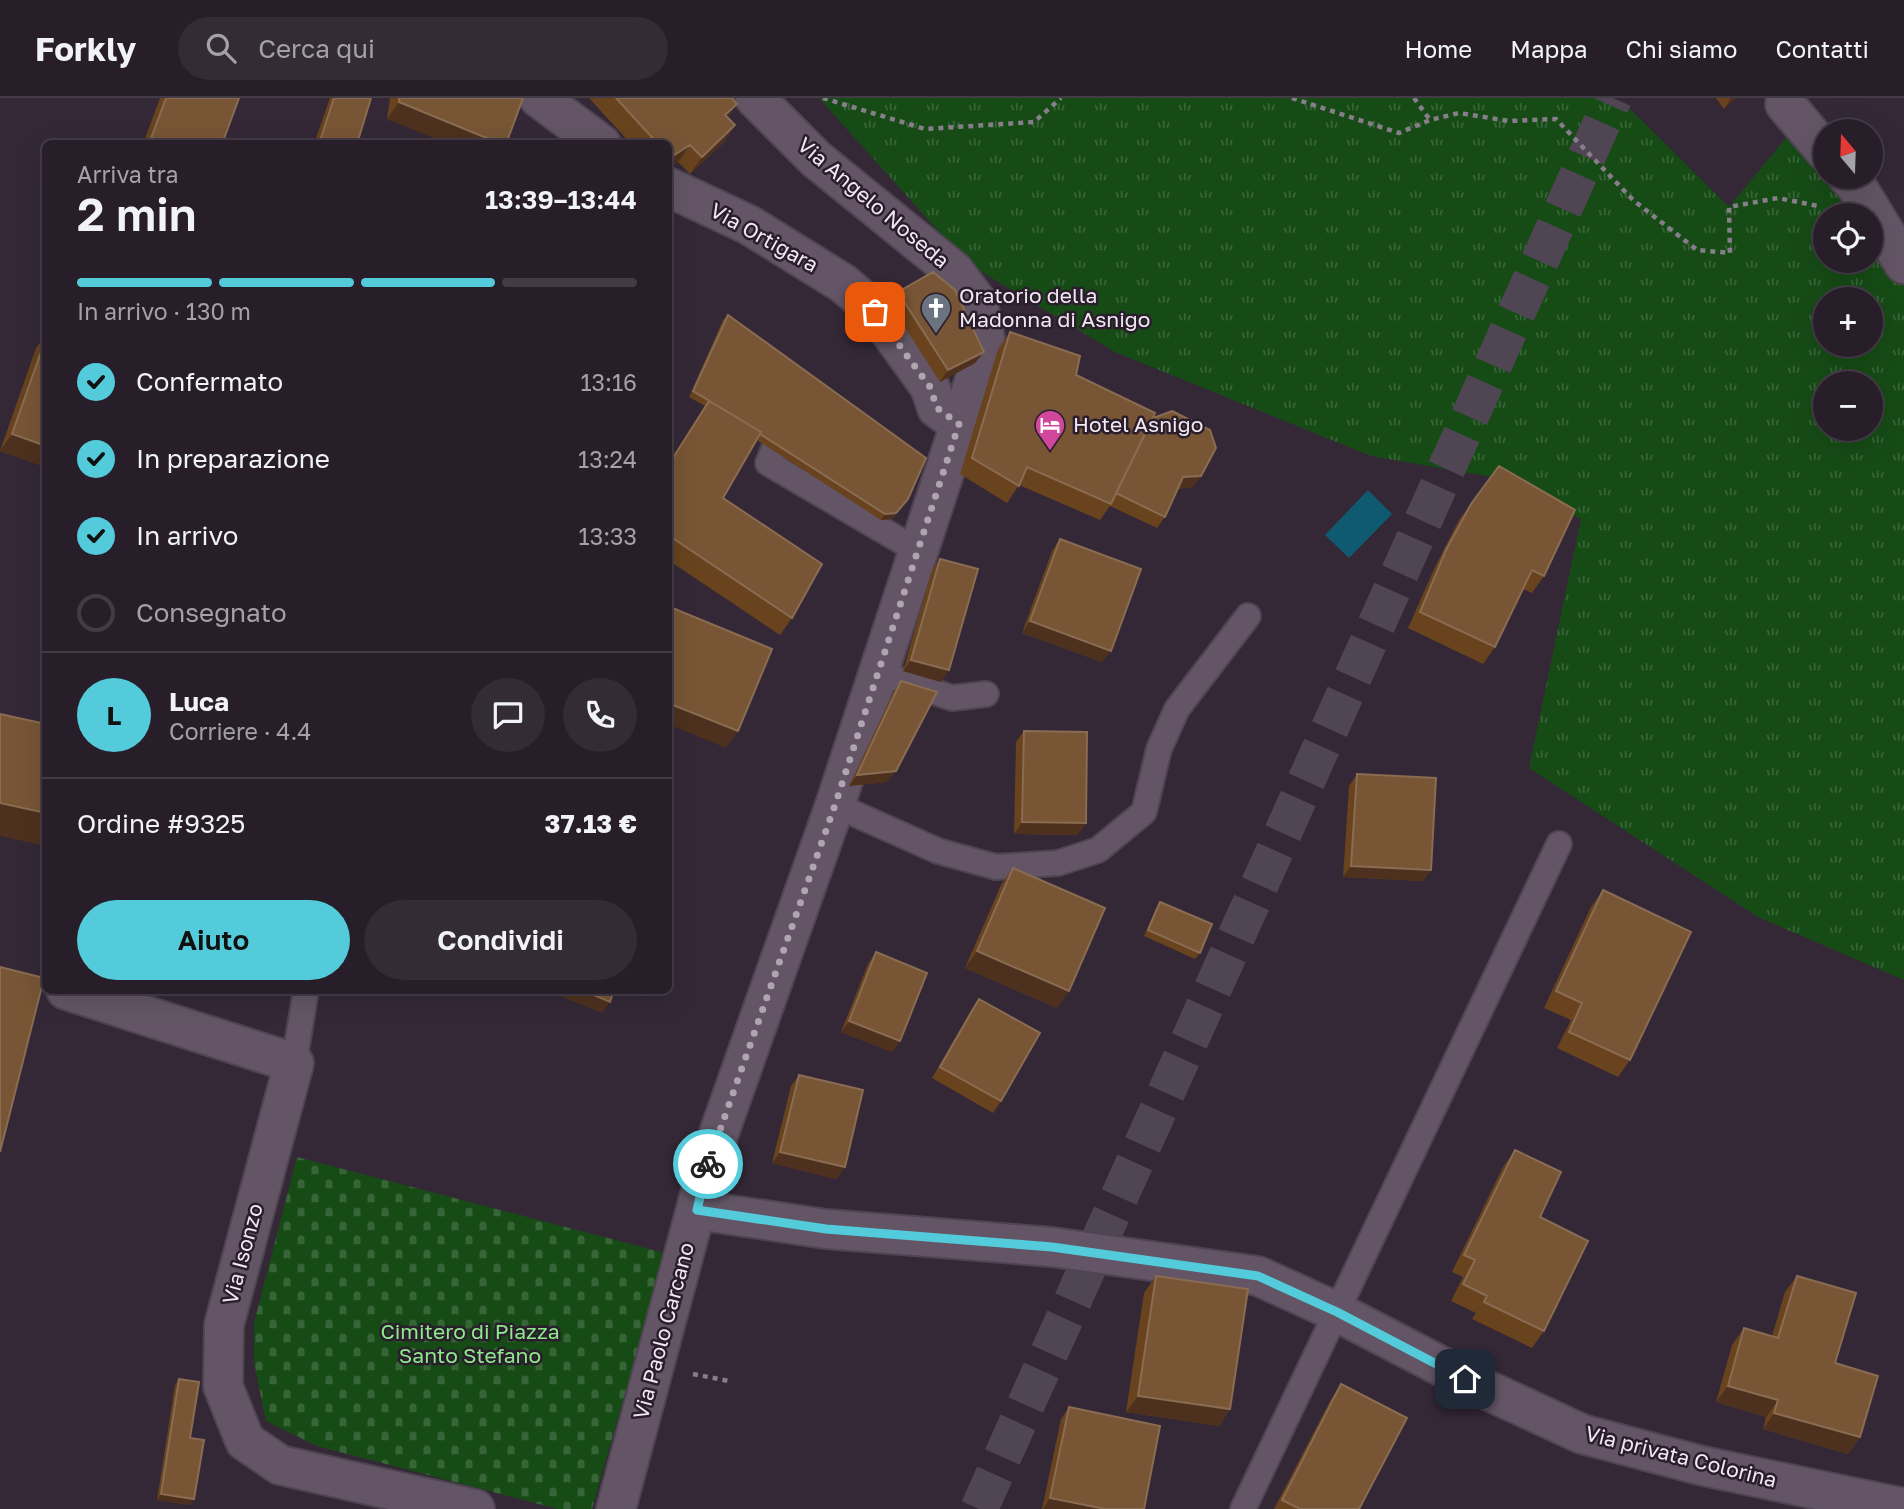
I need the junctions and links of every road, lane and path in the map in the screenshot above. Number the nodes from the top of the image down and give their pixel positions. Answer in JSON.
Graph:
{"nodes":[{"id":1,"x":539,"y":98,"type":"edge"},
{"id":2,"x":755,"y":98,"type":"edge"},
{"id":3,"x":823,"y":98,"type":"edge"},
{"id":4,"x":1061,"y":98,"type":"edge"},
{"id":5,"x":1292,"y":98,"type":"edge"},
{"id":6,"x":1413,"y":98,"type":"edge"},
{"id":7,"x":1785,"y":104,"type":"dead end"},
{"id":8,"x":1430,"y":120,"type":"junction"},
{"id":9,"x":1813,"y":137,"type":"edge"},
{"id":10,"x":596,"y":140,"type":"edge"},
{"id":11,"x":672,"y":189,"type":"edge"},
{"id":12,"x":1858,"y":189,"type":"edge"},
{"id":13,"x":1813,"y":205,"type":"edge"},
{"id":14,"x":1904,"y":264,"type":"edge"},
{"id":15,"x":981,"y":316,"type":"joint"},
{"id":16,"x":786,"y":420,"type":"edge"},
{"id":17,"x":959,"y":424,"type":"junction"},
{"id":18,"x":918,"y":551,"type":"junction"},
{"id":19,"x":1248,"y":616,"type":"dead end"},
{"id":20,"x":878,"y":672,"type":"junction"},
{"id":21,"x":986,"y":694,"type":"dead end"},
{"id":22,"x":835,"y":805,"type":"junction"},
{"id":23,"x":1559,"y":844,"type":"dead end"},
{"id":24,"x":77,"y":994,"type":"edge"},
{"id":25,"x":305,"y":994,"type":"edge"},
{"id":26,"x":294,"y":1063,"type":"junction"},
{"id":27,"x":697,"y":1210,"type":"junction"},
{"id":28,"x":1337,"y":1312,"type":"junction"},
{"id":29,"x":1904,"y":1508,"type":"edge"},
{"id":30,"x":475,"y":1509,"type":"edge"},
{"id":31,"x":616,"y":1509,"type":"edge"},
{"id":32,"x":1242,"y":1509,"type":"edge"}],
"edges":[{"from":1,"to":10,"type":"street"},
{"from":2,"to":15,"type":"street","name":"Via Angelo Noseda"},
{"from":3,"to":4,"type":"path"},
{"from":5,"to":8,"type":"path"},
{"from":6,"to":8,"type":"path"},
{"from":7,"to":9,"type":"street"},
{"from":8,"to":13,"type":"path"},
{"from":11,"to":17,"type":"street","name":"Via Ortigara"},
{"from":12,"to":14,"type":"street"},
{"from":15,"to":17,"type":"street","name":"Via Paolo Carcano"},
{"from":16,"to":18,"type":"lane"},
{"from":17,"to":18,"type":"street","name":"Via Paolo Carcano"},
{"from":18,"to":20,"type":"street","name":"Via Paolo Carcano"},
{"from":19,"to":22,"type":"lane"},
{"from":20,"to":21,"type":"lane"},
{"from":20,"to":22,"type":"street","name":"Via Paolo Carcano"},
{"from":22,"to":27,"type":"street","name":"Via Paolo Carcano"},
{"from":23,"to":28,"type":"lane"},
{"from":24,"to":26,"type":"street"},
{"from":25,"to":26,"type":"lane"},
{"from":26,"to":30,"type":"street","name":"Via Isonzo"},
{"from":27,"to":28,"type":"street","name":"Via privata Colorina"},
{"from":27,"to":31,"type":"street","name":"Via Paolo Carcano"},
{"from":28,"to":29,"type":"street","name":"Via privata Colorina"},
{"from":28,"to":32,"type":"lane"}]}
